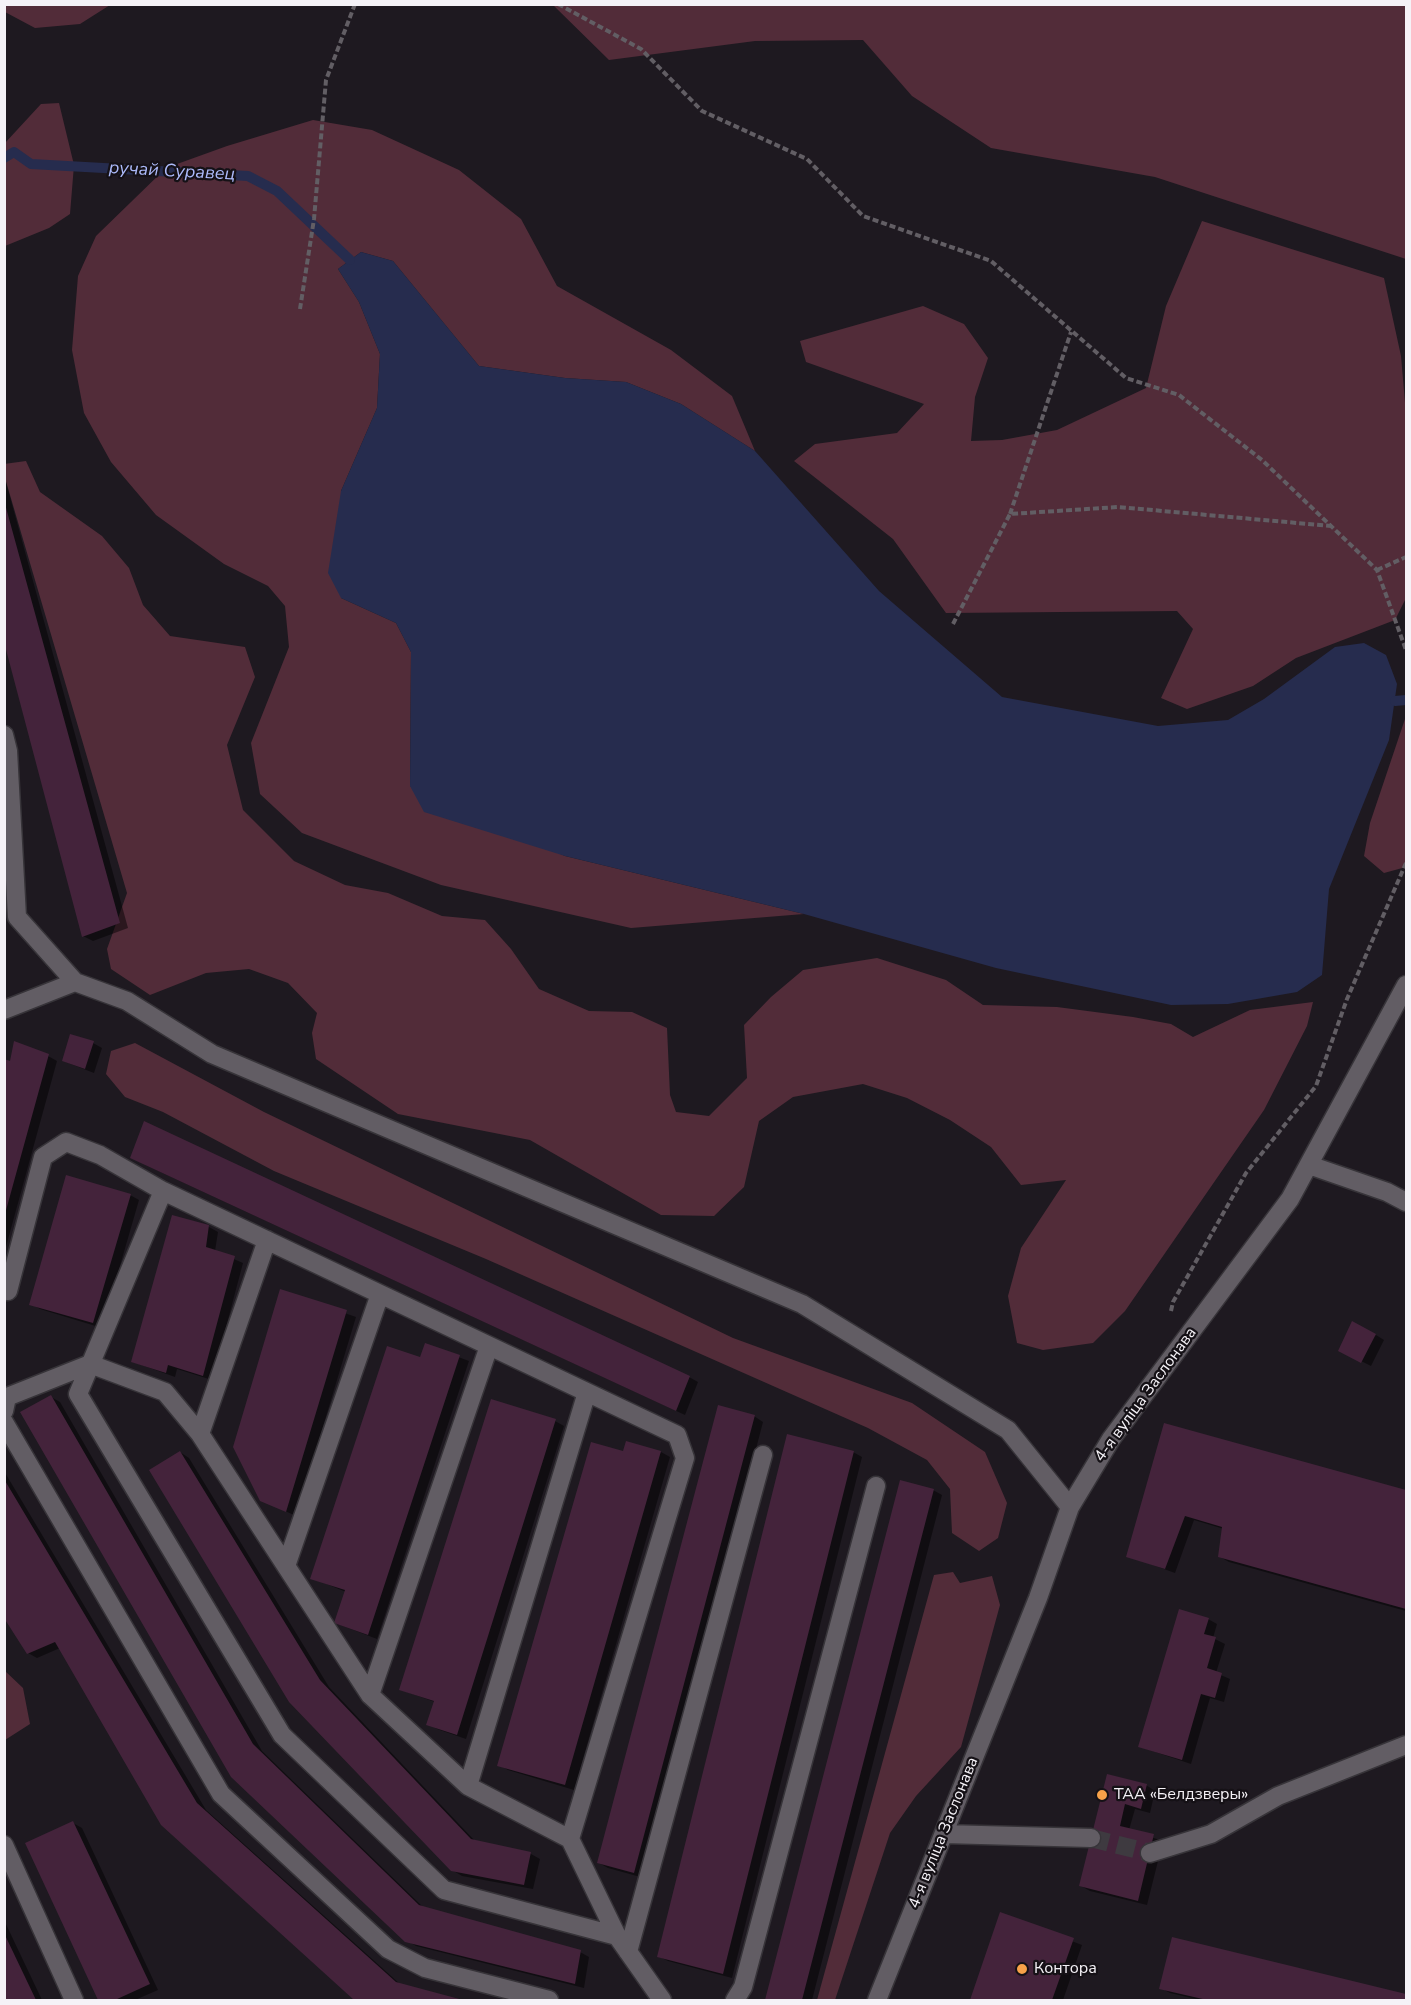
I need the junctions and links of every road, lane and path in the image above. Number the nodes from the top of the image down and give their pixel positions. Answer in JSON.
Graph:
{"nodes":[{"id":1,"x":355,"y":4,"type":"edge"},
{"id":2,"x":558,"y":4,"type":"edge"},
{"id":3,"x":300,"y":309,"type":"dead end"},
{"id":4,"x":1071,"y":332,"type":"junction"},
{"id":5,"x":1010,"y":514,"type":"junction"},
{"id":6,"x":1332,"y":526,"type":"junction"},
{"id":7,"x":1407,"y":557,"type":"edge"},
{"id":8,"x":1377,"y":570,"type":"junction"},
{"id":9,"x":954,"y":624,"type":"dead end"},
{"id":10,"x":1407,"y":650,"type":"edge"},
{"id":11,"x":4,"y":735,"type":"edge"},
{"id":12,"x":9,"y":851,"type":"edge"},
{"id":13,"x":1407,"y":863,"type":"edge"},
{"id":14,"x":11,"y":915,"type":"edge"},
{"id":15,"x":75,"y":982,"type":"junction"},
{"id":16,"x":1407,"y":985,"type":"edge"},
{"id":17,"x":4,"y":1010,"type":"edge"},
{"id":18,"x":1309,"y":1165,"type":"junction"},
{"id":19,"x":163,"y":1191,"type":"junction"},
{"id":20,"x":1407,"y":1202,"type":"edge"},
{"id":21,"x":267,"y":1240,"type":"junction"},
{"id":22,"x":8,"y":1291,"type":"dead end"},
{"id":23,"x":380,"y":1294,"type":"junction"},
{"id":24,"x":1169,"y":1322,"type":"dead end"},
{"id":25,"x":489,"y":1346,"type":"junction"},
{"id":26,"x":90,"y":1364,"type":"junction"},
{"id":27,"x":587,"y":1392,"type":"junction"},
{"id":28,"x":4,"y":1411,"type":"edge"},
{"id":29,"x":4,"y":1422,"type":"edge"},
{"id":30,"x":200,"y":1434,"type":"junction"},
{"id":31,"x":764,"y":1455,"type":"dead end"},
{"id":32,"x":876,"y":1486,"type":"dead end"},
{"id":33,"x":1070,"y":1508,"type":"junction"},
{"id":34,"x":286,"y":1566,"type":"junction"},
{"id":35,"x":370,"y":1695,"type":"junction"},
{"id":36,"x":1407,"y":1745,"type":"edge"},
{"id":37,"x":468,"y":1786,"type":"junction"},
{"id":38,"x":944,"y":1834,"type":"junction"},
{"id":39,"x":1091,"y":1838,"type":"tunnel mouth"},
{"id":40,"x":570,"y":1839,"type":"junction"},
{"id":41,"x":4,"y":1845,"type":"edge"},
{"id":42,"x":1150,"y":1853,"type":"tunnel mouth"},
{"id":43,"x":617,"y":1936,"type":"junction"},
{"id":44,"x":628,"y":1952,"type":"junction"},
{"id":45,"x":74,"y":2001,"type":"edge"},
{"id":46,"x":549,"y":2001,"type":"edge"},
{"id":47,"x":662,"y":2001,"type":"edge"},
{"id":48,"x":735,"y":2001,"type":"edge"},
{"id":49,"x":877,"y":2001,"type":"edge"}],
"edges":[{"from":1,"to":3,"type":"path"},
{"from":2,"to":4,"type":"path"},
{"from":4,"to":5,"type":"path"},
{"from":4,"to":6,"type":"path"},
{"from":5,"to":6,"type":"path"},
{"from":5,"to":9,"type":"path"},
{"from":6,"to":8,"type":"path"},
{"from":7,"to":8,"type":"path"},
{"from":8,"to":10,"type":"path"},
{"from":11,"to":12,"type":"street"},
{"from":12,"to":14,"type":"street"},
{"from":13,"to":24,"type":"path"},
{"from":14,"to":15,"type":"street"},
{"from":15,"to":17,"type":"street"},
{"from":15,"to":33,"type":"street"},
{"from":16,"to":18,"type":"street","name":"4-я вуліца Заслонава"},
{"from":18,"to":20,"type":"street"},
{"from":18,"to":33,"type":"street","name":"4-я вуліца Заслонава"},
{"from":19,"to":21,"type":"street"},
{"from":19,"to":22,"type":"street"},
{"from":19,"to":26,"type":"street"},
{"from":21,"to":23,"type":"street"},
{"from":21,"to":30,"type":"street"},
{"from":23,"to":25,"type":"street"},
{"from":23,"to":34,"type":"street"},
{"from":25,"to":27,"type":"street"},
{"from":25,"to":35,"type":"street"},
{"from":26,"to":28,"type":"street"},
{"from":26,"to":30,"type":"street"},
{"from":26,"to":43,"type":"street"},
{"from":27,"to":37,"type":"street"},
{"from":27,"to":40,"type":"street"},
{"from":29,"to":46,"type":"street"},
{"from":30,"to":34,"type":"street"},
{"from":31,"to":44,"type":"street"},
{"from":32,"to":48,"type":"street"},
{"from":33,"to":38,"type":"street","name":"4-я вуліца Заслонава"},
{"from":34,"to":35,"type":"street"},
{"from":35,"to":37,"type":"street"},
{"from":36,"to":42,"type":"street"},
{"from":37,"to":40,"type":"street"},
{"from":38,"to":39,"type":"street"},
{"from":38,"to":49,"type":"street","name":"4-я вуліца Заслонава"},
{"from":40,"to":43,"type":"street"},
{"from":41,"to":45,"type":"street"},
{"from":43,"to":44,"type":"street"},
{"from":44,"to":47,"type":"street"}]}
